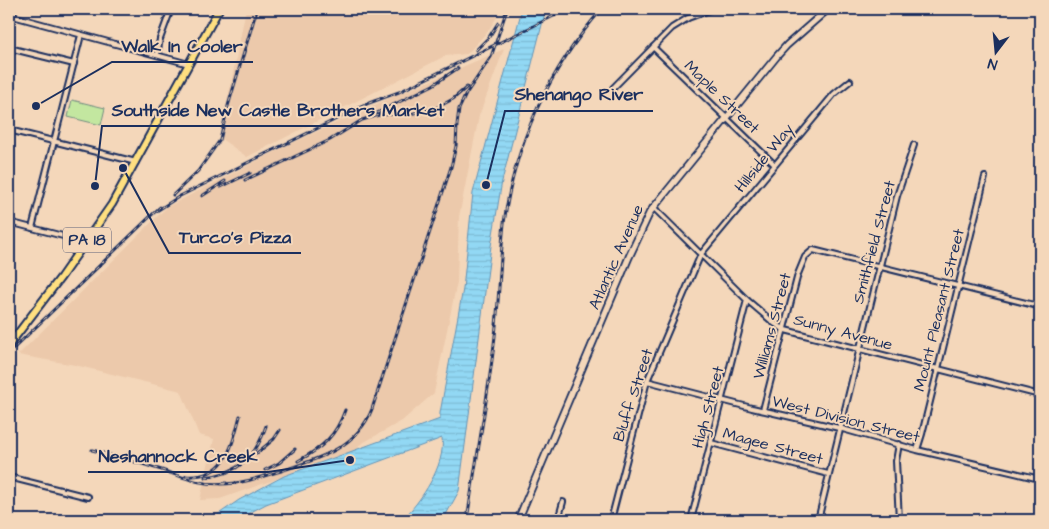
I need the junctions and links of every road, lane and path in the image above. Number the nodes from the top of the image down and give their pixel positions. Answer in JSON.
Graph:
{"nodes":[{"id":1,"x":171,"y":9,"type":"edge"},
{"id":2,"x":219,"y":9,"type":"edge"},
{"id":3,"x":712,"y":9,"type":"edge"},
{"id":4,"x":828,"y":9,"type":"edge"},
{"id":5,"x":9,"y":15,"type":"edge"},
{"id":6,"x":82,"y":35,"type":"junction"},
{"id":7,"x":653,"y":47,"type":"junction"},
{"id":8,"x":9,"y":48,"type":"edge"},
{"id":9,"x":157,"y":55,"type":"junction"},
{"id":10,"x":74,"y":64,"type":"junction"},
{"id":11,"x":189,"y":64,"type":"junction"},
{"id":12,"x":850,"y":81,"type":"dead end"},
{"id":13,"x":613,"y":88,"type":"dead end"},
{"id":14,"x":726,"y":118,"type":"junction"},
{"id":15,"x":9,"y":130,"type":"edge"},
{"id":16,"x":54,"y":142,"type":"junction"},
{"id":17,"x":914,"y":145,"type":"dead end"},
{"id":18,"x":136,"y":162,"type":"junction"},
{"id":19,"x":775,"y":165,"type":"junction"},
{"id":20,"x":986,"y":177,"type":"dead end"},
{"id":21,"x":653,"y":207,"type":"junction"},
{"id":22,"x":9,"y":222,"type":"edge"},
{"id":23,"x":32,"y":228,"type":"junction"},
{"id":24,"x":86,"y":242,"type":"junction"},
{"id":25,"x":702,"y":254,"type":"junction"},
{"id":26,"x":880,"y":266,"type":"junction"},
{"id":27,"x":958,"y":286,"type":"junction"},
{"id":28,"x":748,"y":300,"type":"junction"},
{"id":29,"x":1038,"y":306,"type":"dead end"},
{"id":30,"x":784,"y":330,"type":"junction"},
{"id":31,"x":10,"y":343,"type":"edge"},
{"id":32,"x":859,"y":349,"type":"junction"},
{"id":33,"x":938,"y":369,"type":"junction"},
{"id":34,"x":647,"y":381,"type":"junction"},
{"id":35,"x":1040,"y":395,"type":"edge"},
{"id":36,"x":723,"y":400,"type":"junction"},
{"id":37,"x":762,"y":410,"type":"junction"},
{"id":38,"x":839,"y":428,"type":"junction"},
{"id":39,"x":711,"y":442,"type":"junction"},
{"id":40,"x":899,"y":444,"type":"junction"},
{"id":41,"x":917,"y":450,"type":"junction"},
{"id":42,"x":828,"y":474,"type":"junction"},
{"id":43,"x":9,"y":477,"type":"edge"},
{"id":44,"x":1040,"y":479,"type":"edge"},
{"id":45,"x":88,"y":497,"type":"dead end"},
{"id":46,"x":562,"y":502,"type":"dead end"},
{"id":47,"x":518,"y":520,"type":"edge"},
{"id":48,"x":558,"y":520,"type":"edge"},
{"id":49,"x":611,"y":520,"type":"edge"},
{"id":50,"x":691,"y":520,"type":"edge"},
{"id":51,"x":818,"y":520,"type":"edge"},
{"id":52,"x":899,"y":520,"type":"edge"}],
"edges":[{"from":1,"to":9,"type":"street"},
{"from":2,"to":11,"type":"main road","number":"PA 18"},
{"from":3,"to":7,"type":"street"},
{"from":4,"to":14,"type":"street","name":"Atlantic Avenue"},
{"from":5,"to":6,"type":"street"},
{"from":6,"to":9,"type":"street"},
{"from":6,"to":10,"type":"street"},
{"from":7,"to":13,"type":"street"},
{"from":7,"to":14,"type":"street","name":"Maple Street"},
{"from":8,"to":10,"type":"street"},
{"from":9,"to":11,"type":"street"},
{"from":10,"to":16,"type":"street"},
{"from":11,"to":18,"type":"main road","number":"PA 18"},
{"from":12,"to":19,"type":"street","name":"Hillside Way"},
{"from":14,"to":19,"type":"street","name":"Maple Street"},
{"from":14,"to":21,"type":"street","name":"Atlantic Avenue"},
{"from":15,"to":16,"type":"street"},
{"from":16,"to":18,"type":"street"},
{"from":16,"to":23,"type":"street"},
{"from":17,"to":26,"type":"street","name":"Smithfield Street"},
{"from":18,"to":24,"type":"main road","number":"PA 18"},
{"from":19,"to":25,"type":"street","name":"Hillside Way"},
{"from":20,"to":27,"type":"street","name":"Mount Pleasant Street"},
{"from":21,"to":25,"type":"street","name":"Sunny Avenue"},
{"from":21,"to":47,"type":"street","name":"Atlantic Avenue"},
{"from":22,"to":23,"type":"street"},
{"from":23,"to":24,"type":"street"},
{"from":24,"to":31,"type":"main road","number":"PA 18"},
{"from":25,"to":28,"type":"street","name":"Sunny Avenue"},
{"from":25,"to":34,"type":"street","name":"Bluff Street"},
{"from":26,"to":27,"type":"street"},
{"from":26,"to":30,"type":"street","name":"Williams Street"},
{"from":26,"to":32,"type":"street","name":"Smithfield Street"},
{"from":27,"to":29,"type":"street"},
{"from":27,"to":33,"type":"street","name":"Mount Pleasant Street"},
{"from":28,"to":30,"type":"street","name":"Sunny Avenue"},
{"from":28,"to":36,"type":"street","name":"High Street"},
{"from":30,"to":32,"type":"street","name":"Sunny Avenue"},
{"from":30,"to":37,"type":"street","name":"Williams Street"},
{"from":32,"to":33,"type":"street","name":"Sunny Avenue"},
{"from":32,"to":38,"type":"street","name":"Smithfield Street"},
{"from":33,"to":35,"type":"street","name":"Sunny Avenue"},
{"from":33,"to":41,"type":"street","name":"Mount Pleasant Street"},
{"from":34,"to":36,"type":"street","name":"West Division Street"},
{"from":34,"to":49,"type":"street","name":"Bluff Street"},
{"from":36,"to":37,"type":"street","name":"West Division Street"},
{"from":36,"to":39,"type":"street","name":"High Street"},
{"from":37,"to":38,"type":"street","name":"West Division Street"},
{"from":38,"to":40,"type":"street","name":"West Division Street"},
{"from":38,"to":42,"type":"street","name":"Smithfield Street"},
{"from":39,"to":42,"type":"street","name":"Magee Street"},
{"from":39,"to":50,"type":"street","name":"High Street"},
{"from":40,"to":41,"type":"street","name":"West Division Street"},
{"from":40,"to":52,"type":"street"},
{"from":41,"to":44,"type":"street","name":"West Division Street"},
{"from":42,"to":51,"type":"street","name":"Smithfield Street"},
{"from":43,"to":45,"type":"street"},
{"from":46,"to":48,"type":"street"}]}
